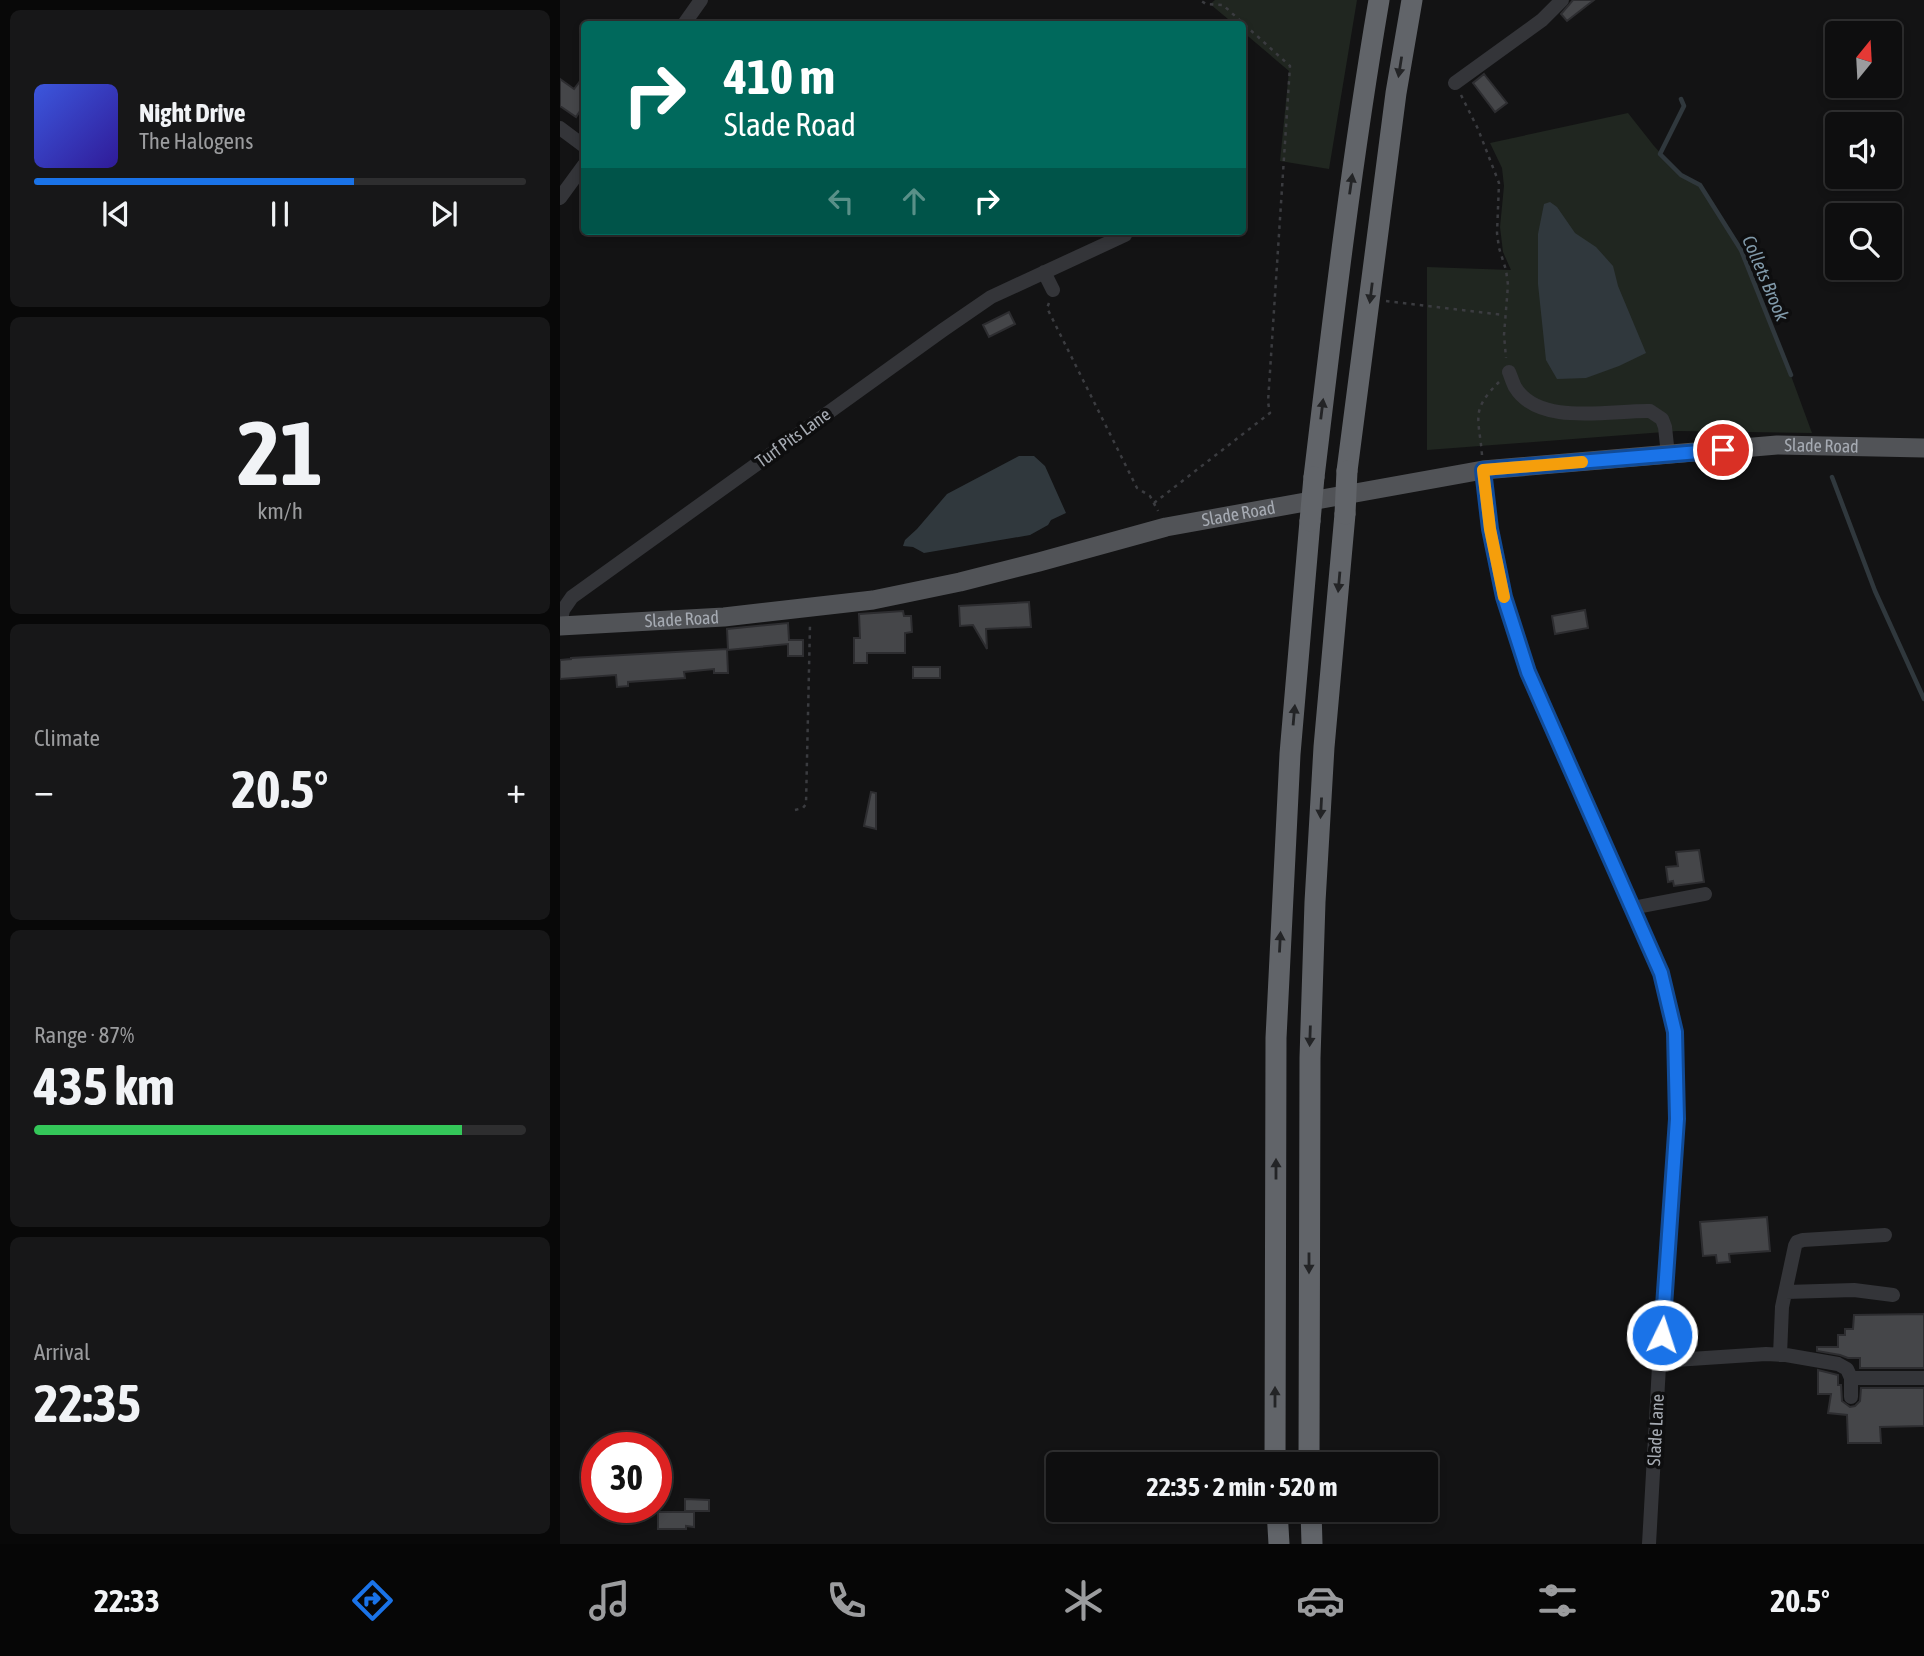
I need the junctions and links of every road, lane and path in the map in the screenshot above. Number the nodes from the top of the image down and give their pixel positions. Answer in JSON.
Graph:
{"nodes":[{"id":1,"x":701,"y":0,"type":"edge"},
{"id":2,"x":1200,"y":0,"type":"edge"},
{"id":3,"x":1378,"y":0,"type":"edge"},
{"id":4,"x":1412,"y":0,"type":"edge"},
{"id":5,"x":1562,"y":0,"type":"edge"},
{"id":6,"x":686,"y":21,"type":"edge"},
{"id":7,"x":1241,"y":21,"type":"edge"},
{"id":8,"x":1246,"y":26,"type":"edge"},
{"id":9,"x":1455,"y":83,"type":"joint"},
{"id":10,"x":560,"y":128,"type":"edge"},
{"id":11,"x":581,"y":144,"type":"edge"},
{"id":12,"x":581,"y":169,"type":"edge"},
{"id":13,"x":560,"y":198,"type":"edge"},
{"id":14,"x":1125,"y":235,"type":"dead end"},
{"id":15,"x":1044,"y":272,"type":"junction"},
{"id":16,"x":1053,"y":290,"type":"joint"},
{"id":17,"x":1397,"y":302,"type":"dead end"},
{"id":18,"x":1504,"y":314,"type":"junction"},
{"id":19,"x":1509,"y":372,"type":"junction"},
{"id":20,"x":1924,"y":448,"type":"edge"},
{"id":21,"x":1668,"y":455,"type":"junction"},
{"id":22,"x":1483,"y":470,"type":"junction"},
{"id":23,"x":1150,"y":496,"type":"dead end"},
{"id":24,"x":1154,"y":503,"type":"dead end"},
{"id":25,"x":810,"y":608,"type":"junction"},
{"id":26,"x":560,"y":625,"type":"edge"},
{"id":27,"x":795,"y":810,"type":"dead end"},
{"id":28,"x":1705,"y":894,"type":"dead end"},
{"id":29,"x":1632,"y":908,"type":"junction"},
{"id":30,"x":1885,"y":1235,"type":"dead end"},
{"id":31,"x":1786,"y":1292,"type":"junction"},
{"id":32,"x":1893,"y":1295,"type":"dead end"},
{"id":33,"x":1780,"y":1354,"type":"junction"},
{"id":34,"x":1660,"y":1362,"type":"junction"},
{"id":35,"x":1851,"y":1378,"type":"junction"},
{"id":36,"x":1924,"y":1378,"type":"edge"},
{"id":37,"x":1851,"y":1397,"type":"dead end"},
{"id":38,"x":1275,"y":1452,"type":"edge"},
{"id":39,"x":1309,"y":1452,"type":"edge"},
{"id":40,"x":1278,"y":1522,"type":"edge"},
{"id":41,"x":1311,"y":1522,"type":"edge"},
{"id":42,"x":1279,"y":1544,"type":"edge"},
{"id":43,"x":1312,"y":1544,"type":"edge"},
{"id":44,"x":1649,"y":1544,"type":"edge"}],
"edges":[{"from":1,"to":6,"type":"street"},
{"from":2,"to":7,"type":"path"},
{"from":38,"to":3,"type":"highway","one_way":true,"bridge":true},
{"from":4,"to":39,"type":"highway","one_way":true,"bridge":true},
{"from":5,"to":9,"type":"street"},
{"from":8,"to":24,"type":"path"},
{"from":9,"to":18,"type":"path"},
{"from":10,"to":11,"type":"street"},
{"from":12,"to":13,"type":"street"},
{"from":14,"to":15,"type":"street","name":"Turf Pits Lane"},
{"from":15,"to":16,"type":"street"},
{"from":15,"to":26,"type":"street","name":"Turf Pits Lane"},
{"from":16,"to":23,"type":"path"},
{"from":17,"to":18,"type":"path"},
{"from":18,"to":19,"type":"path"},
{"from":19,"to":21,"type":"street"},
{"from":19,"to":22,"type":"path"},
{"from":20,"to":21,"type":"main road","name":"Slade Road"},
{"from":21,"to":22,"type":"main road","name":"Slade Road"},
{"from":22,"to":25,"type":"main road","name":"Slade Road"},
{"from":22,"to":29,"type":"street","name":"Slade Lane"},
{"from":25,"to":26,"type":"main road","name":"Slade Road"},
{"from":25,"to":27,"type":"path"},
{"from":28,"to":29,"type":"street"},
{"from":29,"to":34,"type":"street","name":"Slade Lane"},
{"from":30,"to":31,"type":"street"},
{"from":31,"to":32,"type":"street"},
{"from":31,"to":33,"type":"street"},
{"from":33,"to":34,"type":"street"},
{"from":33,"to":35,"type":"street"},
{"from":34,"to":44,"type":"street","name":"Slade Lane"},
{"from":35,"to":36,"type":"street"},
{"from":35,"to":37,"type":"street"},
{"from":40,"to":42,"type":"highway"},
{"from":41,"to":43,"type":"highway"}]}
